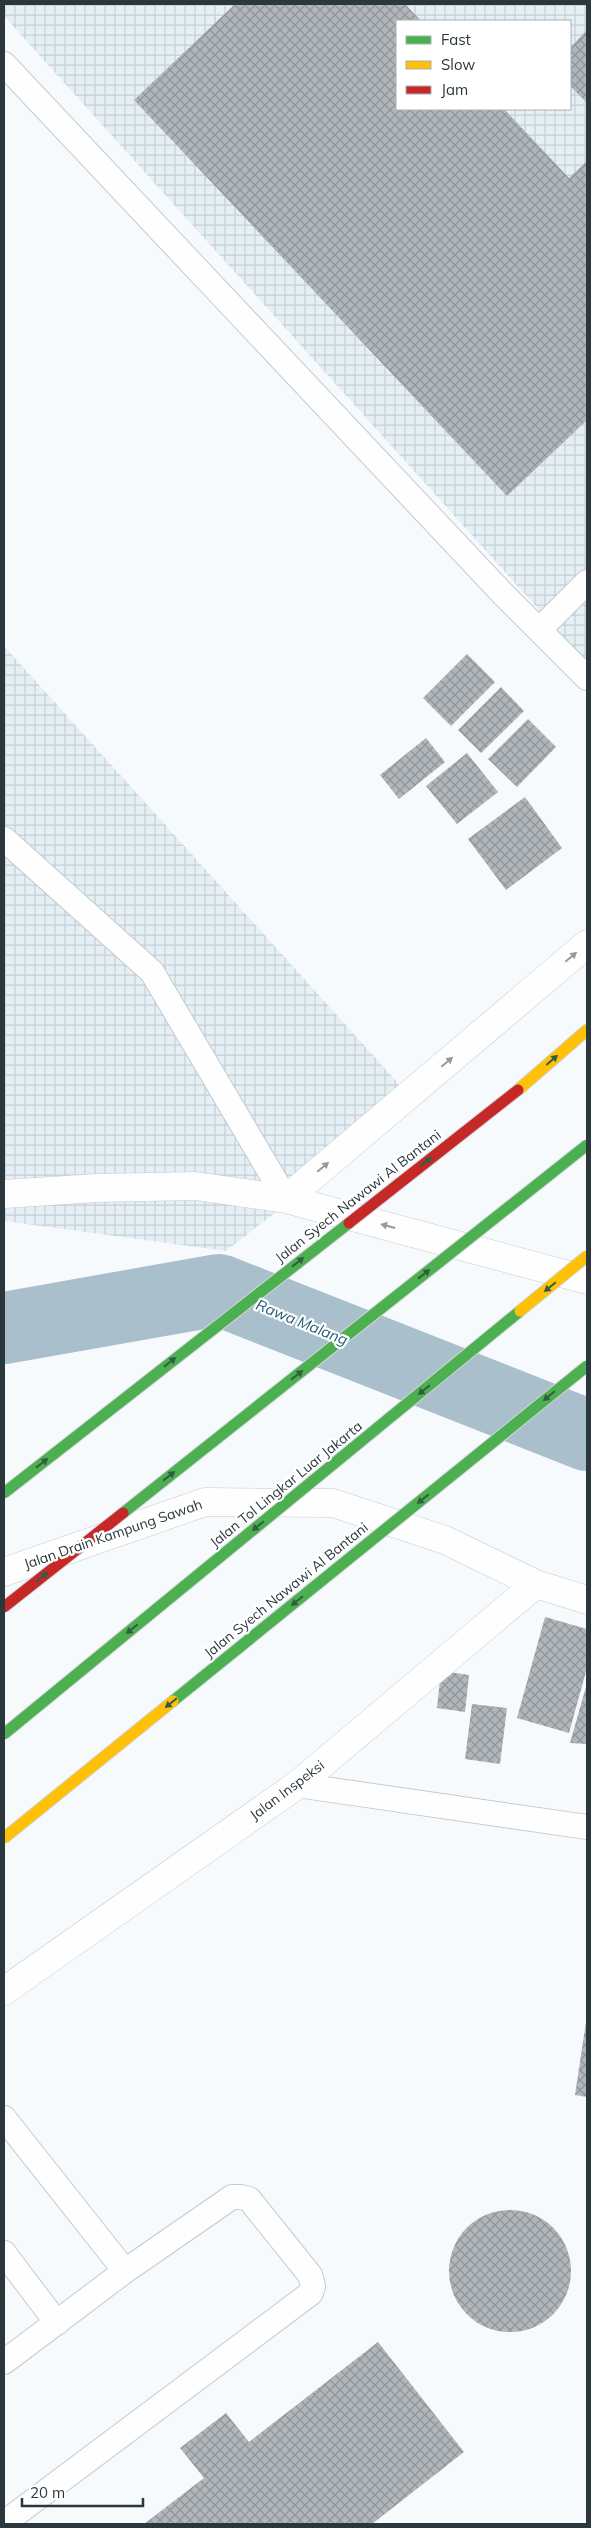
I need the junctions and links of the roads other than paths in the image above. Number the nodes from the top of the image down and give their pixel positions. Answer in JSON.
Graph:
{"nodes":[{"id":1,"x":4,"y":64,"type":"edge"},
{"id":2,"x":587,"y":582,"type":"edge"},
{"id":3,"x":539,"y":630,"type":"junction"},
{"id":4,"x":587,"y":678,"type":"edge"},
{"id":5,"x":4,"y":839,"type":"edge"},
{"id":6,"x":587,"y":944,"type":"edge"},
{"id":7,"x":587,"y":1030,"type":"edge"},
{"id":8,"x":587,"y":1145,"type":"edge"},
{"id":9,"x":4,"y":1194,"type":"edge"},
{"id":10,"x":286,"y":1198,"type":"junction"},
{"id":11,"x":587,"y":1256,"type":"edge"},
{"id":12,"x":587,"y":1280,"type":"edge"},
{"id":13,"x":587,"y":1366,"type":"edge"},
{"id":14,"x":4,"y":1493,"type":"edge"},
{"id":15,"x":4,"y":1572,"type":"edge"},
{"id":16,"x":536,"y":1584,"type":"junction"},
{"id":17,"x":587,"y":1600,"type":"edge"},
{"id":18,"x":4,"y":1607,"type":"edge"},
{"id":19,"x":4,"y":1734,"type":"edge"},
{"id":20,"x":297,"y":1785,"type":"junction"},
{"id":21,"x":587,"y":1827,"type":"edge"},
{"id":22,"x":4,"y":1838,"type":"edge"},
{"id":23,"x":4,"y":1990,"type":"edge"},
{"id":24,"x":4,"y":2118,"type":"edge"},
{"id":25,"x":4,"y":2253,"type":"edge"},
{"id":26,"x":126,"y":2271,"type":"junction"},
{"id":27,"x":56,"y":2323,"type":"junction"},
{"id":28,"x":4,"y":2362,"type":"edge"},
{"id":29,"x":4,"y":2523,"type":"edge"}],
"edges":[{"from":1,"to":3,"type":"lane"},
{"from":2,"to":3,"type":"lane"},
{"from":3,"to":4,"type":"lane"},
{"from":5,"to":10,"type":"lane"},
{"from":10,"to":6,"type":"street","one_way":true},
{"from":14,"to":7,"type":"highway","name":"Jalan Syech Nawawi Al Bantani","one_way":true,"bridge":true},
{"from":18,"to":8,"type":"highway","one_way":true,"bridge":true},
{"from":9,"to":10,"type":"street"},
{"from":12,"to":10,"type":"street","one_way":true},
{"from":11,"to":19,"type":"highway","name":"Jalan Tol Lingkar Luar Jakarta","one_way":true,"bridge":true},
{"from":13,"to":22,"type":"highway","name":"Jalan Syech Nawawi Al Bantani","one_way":true,"bridge":true},
{"from":15,"to":16,"type":"street","name":"Jalan Drain Kampung Sawah"},
{"from":16,"to":17,"type":"street"},
{"from":16,"to":20,"type":"street","name":"Jalan Inspeksi"},
{"from":20,"to":21,"type":"lane"},
{"from":20,"to":23,"type":"street","name":"Jalan Inspeksi"},
{"from":24,"to":26,"type":"lane"},
{"from":25,"to":27,"type":"lane"},
{"from":26,"to":27,"type":"lane"},
{"from":26,"to":29,"type":"lane"},
{"from":27,"to":28,"type":"lane"}]}
